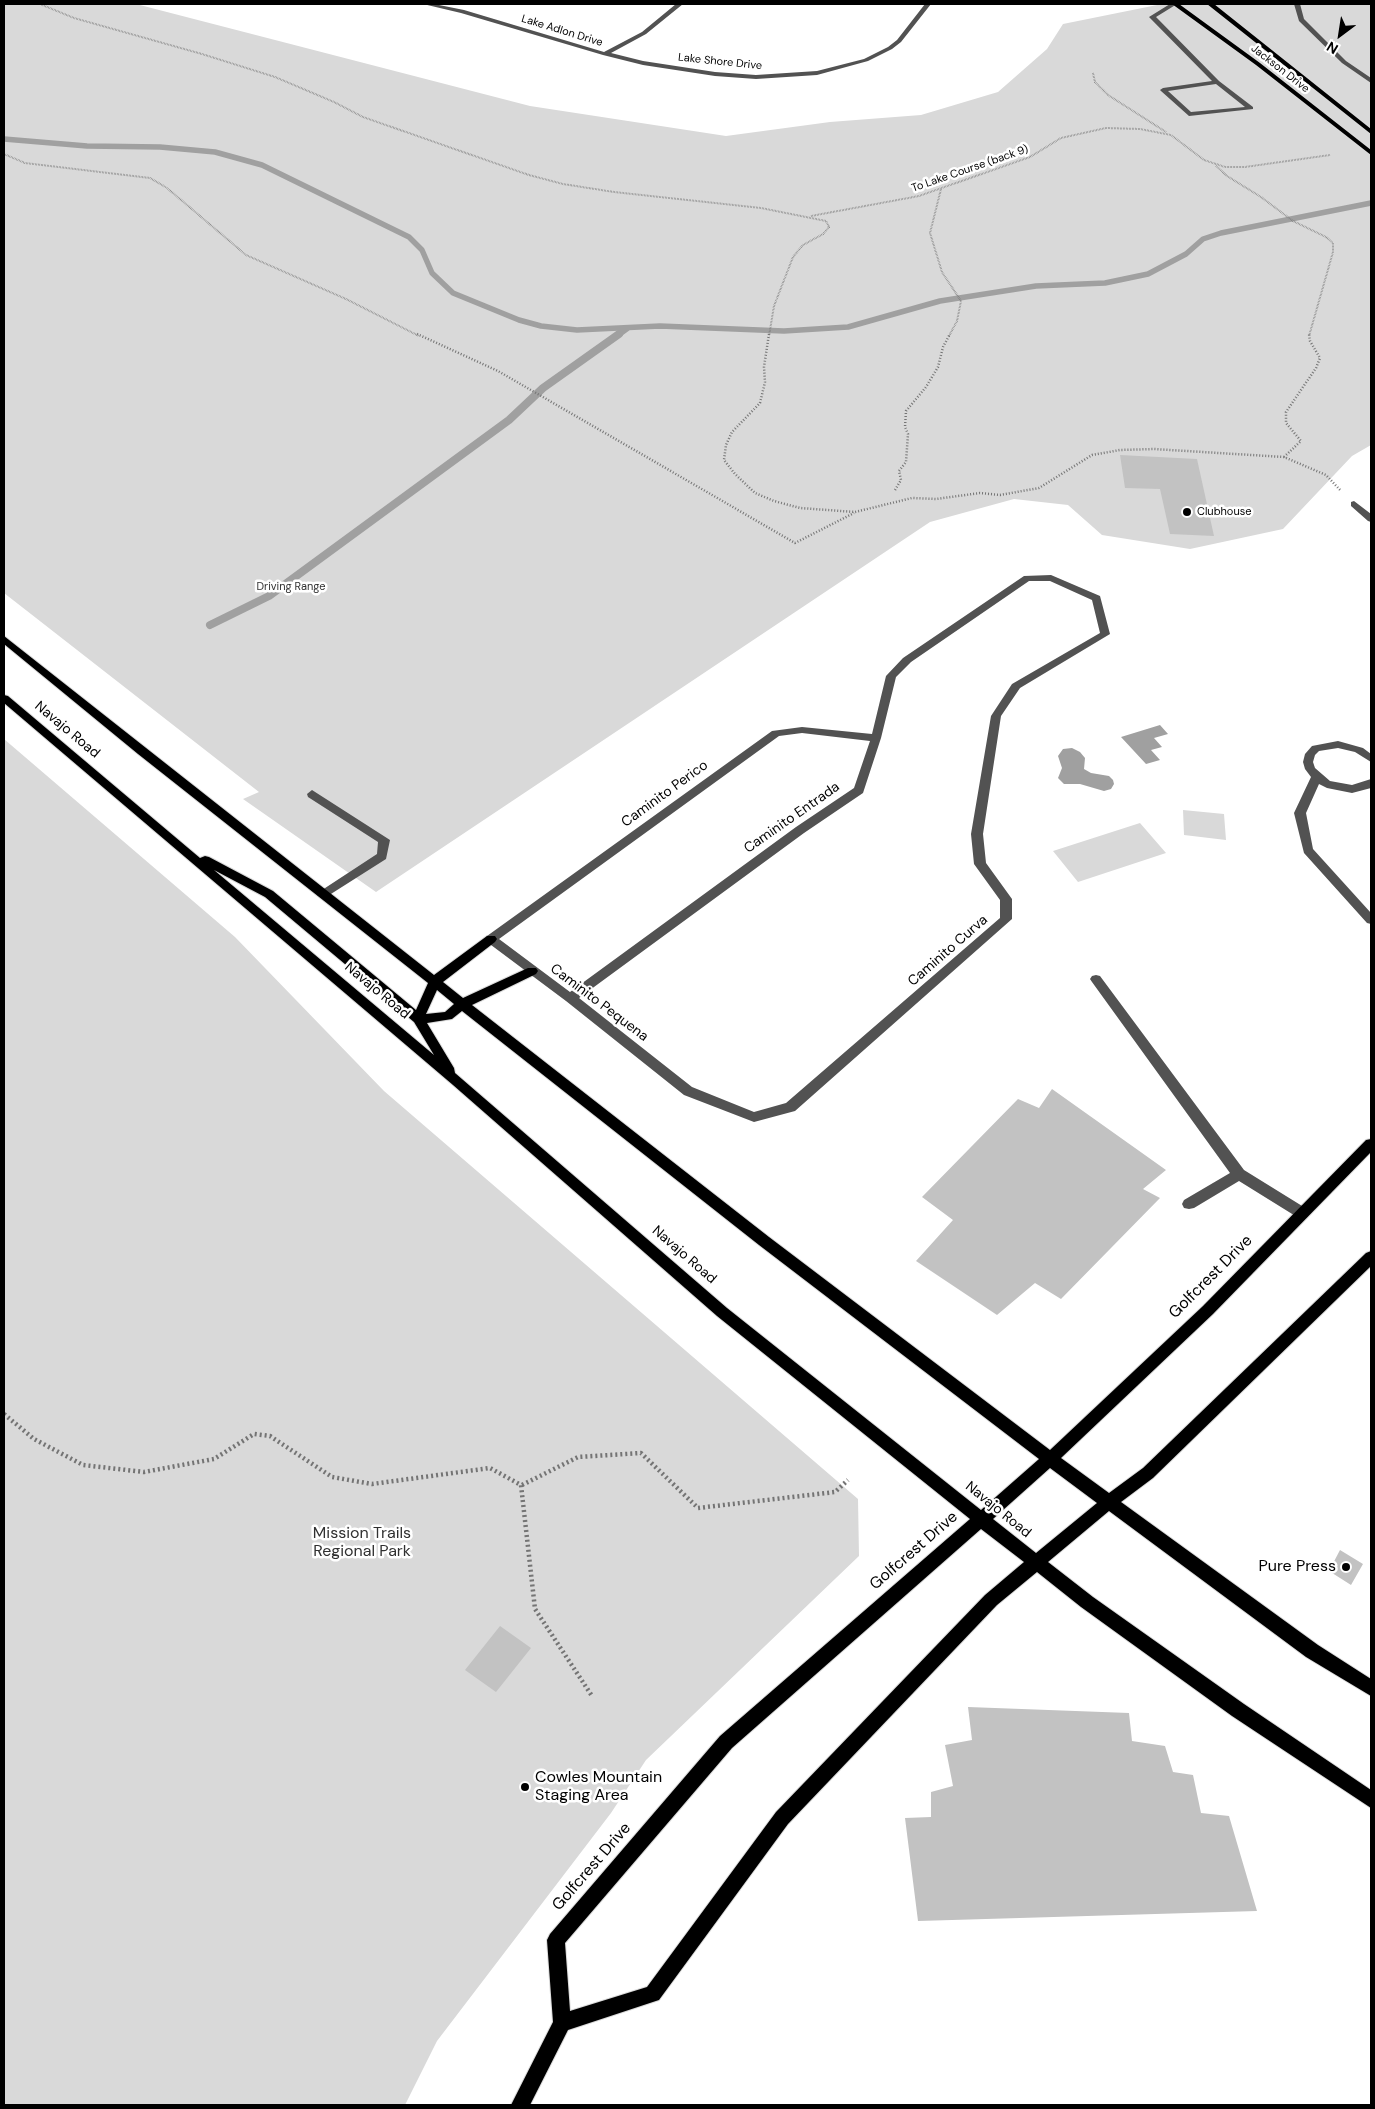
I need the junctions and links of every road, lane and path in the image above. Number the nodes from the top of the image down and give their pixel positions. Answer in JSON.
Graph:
{"nodes":[{"id":1,"x":40,"y":4,"type":"edge"},
{"id":2,"x":426,"y":4,"type":"edge"},
{"id":3,"x":680,"y":4,"type":"edge"},
{"id":4,"x":928,"y":4,"type":"edge"},
{"id":5,"x":1175,"y":4,"type":"edge"},
{"id":6,"x":1210,"y":4,"type":"edge"},
{"id":7,"x":1297,"y":4,"type":"edge"},
{"id":8,"x":605,"y":54,"type":"junction"},
{"id":9,"x":1094,"y":73,"type":"dead end"},
{"id":10,"x":1371,"y":81,"type":"edge"},
{"id":11,"x":1217,"y":82,"type":"junction"},
{"id":12,"x":1371,"y":132,"type":"edge"},
{"id":13,"x":1171,"y":136,"type":"junction"},
{"id":14,"x":1371,"y":153,"type":"edge"},
{"id":15,"x":4,"y":154,"type":"edge"},
{"id":16,"x":1330,"y":155,"type":"dead end"},
{"id":17,"x":1216,"y":165,"type":"junction"},
{"id":18,"x":941,"y":188,"type":"junction"},
{"id":19,"x":810,"y":216,"type":"junction"},
{"id":20,"x":1284,"y":457,"type":"junction"},
{"id":21,"x":895,"y":490,"type":"dead end"},
{"id":22,"x":1354,"y":504,"type":"joint"},
{"id":23,"x":855,"y":512,"type":"junction"},
{"id":24,"x":1371,"y":519,"type":"edge"},
{"id":25,"x":1016,"y":585,"type":"joint"},
{"id":26,"x":4,"y":639,"type":"edge"},
{"id":27,"x":4,"y":698,"type":"edge"},
{"id":28,"x":876,"y":738,"type":"junction"},
{"id":29,"x":1370,"y":756,"type":"edge"},
{"id":30,"x":1317,"y":777,"type":"junction"},
{"id":31,"x":1371,"y":783,"type":"edge"},
{"id":32,"x":312,"y":794,"type":"dead end"},
{"id":33,"x":183,"y":848,"type":"junction"},
{"id":34,"x":323,"y":895,"type":"junction"},
{"id":35,"x":1371,"y":920,"type":"edge"},
{"id":36,"x":491,"y":939,"type":"junction"},
{"id":37,"x":532,"y":971,"type":"junction"},
{"id":38,"x":1096,"y":979,"type":"dead end"},
{"id":39,"x":434,"y":982,"type":"junction"},
{"id":40,"x":570,"y":998,"type":"junction"},
{"id":41,"x":462,"y":1004,"type":"junction"},
{"id":42,"x":418,"y":1019,"type":"junction"},
{"id":43,"x":457,"y":1082,"type":"junction"},
{"id":44,"x":688,"y":1091,"type":"joint"},
{"id":45,"x":1371,"y":1144,"type":"edge"},
{"id":46,"x":1239,"y":1174,"type":"junction"},
{"id":47,"x":1189,"y":1204,"type":"dead end"},
{"id":48,"x":1302,"y":1213,"type":"junction"},
{"id":49,"x":1371,"y":1257,"type":"edge"},
{"id":50,"x":4,"y":1414,"type":"edge"},
{"id":51,"x":1051,"y":1458,"type":"junction"},
{"id":52,"x":848,"y":1480,"type":"dead end"},
{"id":53,"x":521,"y":1485,"type":"junction"},
{"id":54,"x":1109,"y":1502,"type":"junction"},
{"id":55,"x":981,"y":1519,"type":"junction"},
{"id":56,"x":1035,"y":1563,"type":"junction"},
{"id":57,"x":1371,"y":1688,"type":"edge"},
{"id":58,"x":592,"y":1696,"type":"dead end"},
{"id":59,"x":1371,"y":1800,"type":"edge"},
{"id":60,"x":562,"y":2023,"type":"junction"},
{"id":61,"x":520,"y":2105,"type":"edge"}],
"edges":[{"from":1,"to":19,"type":"path"},
{"from":2,"to":8,"type":"street","name":"Lake Adlon Drive"},
{"from":3,"to":8,"type":"street"},
{"from":4,"to":8,"type":"street","name":"Lake Shore Drive"},
{"from":5,"to":11,"type":"street"},
{"from":5,"to":14,"type":"main road","name":"Jackson Drive"},
{"from":6,"to":12,"type":"main road","name":"Jackson Drive"},
{"from":7,"to":10,"type":"street"},
{"from":9,"to":13,"type":"path"},
{"from":11,"to":11,"type":"street"},
{"from":13,"to":17,"type":"path","name":"To Lake Course (back 9)"},
{"from":13,"to":18,"type":"path","name":"To Lake Course (back 9)"},
{"from":15,"to":23,"type":"path"},
{"from":16,"to":17,"type":"path","name":"To Lake Course (back 9)"},
{"from":17,"to":20,"type":"path"},
{"from":18,"to":19,"type":"path","name":"To Lake Course (back 9)"},
{"from":18,"to":21,"type":"path"},
{"from":19,"to":23,"type":"path"},
{"from":20,"to":22,"type":"path"},
{"from":20,"to":23,"type":"path"},
{"from":22,"to":24,"type":"street"},
{"from":25,"to":28,"type":"street","name":"Caminito Entrada"},
{"from":25,"to":44,"type":"street","name":"Caminito Curva"},
{"from":26,"to":34,"type":"main road"},
{"from":27,"to":33,"type":"main road","name":"Navajo Road"},
{"from":28,"to":36,"type":"street","name":"Caminito Perico"},
{"from":28,"to":40,"type":"street","name":"Caminito Entrada"},
{"from":29,"to":30,"type":"street"},
{"from":30,"to":31,"type":"street"},
{"from":30,"to":35,"type":"street"},
{"from":32,"to":34,"type":"street"},
{"from":33,"to":42,"type":"main road"},
{"from":33,"to":43,"type":"main road","name":"Navajo Road"},
{"from":34,"to":39,"type":"main road"},
{"from":36,"to":37,"type":"street","name":"Caminito Pequena"},
{"from":36,"to":39,"type":"main road"},
{"from":37,"to":40,"type":"street","name":"Caminito Pequena"},
{"from":37,"to":41,"type":"main road"},
{"from":38,"to":46,"type":"street"},
{"from":39,"to":41,"type":"main road"},
{"from":39,"to":42,"type":"main road"},
{"from":40,"to":44,"type":"street","name":"Caminito Pequena"},
{"from":41,"to":42,"type":"main road"},
{"from":41,"to":51,"type":"main road"},
{"from":42,"to":43,"type":"main road"},
{"from":43,"to":55,"type":"main road","name":"Navajo Road"},
{"from":45,"to":48,"type":"main road","name":"Golfcrest Drive"},
{"from":46,"to":47,"type":"street"},
{"from":46,"to":48,"type":"street"},
{"from":48,"to":51,"type":"main road","name":"Golfcrest Drive"},
{"from":49,"to":54,"type":"main road"},
{"from":50,"to":53,"type":"path"},
{"from":51,"to":54,"type":"main road"},
{"from":51,"to":55,"type":"main road","name":"Golfcrest Drive"},
{"from":52,"to":53,"type":"path"},
{"from":53,"to":58,"type":"path"},
{"from":54,"to":56,"type":"main road"},
{"from":54,"to":57,"type":"main road"},
{"from":55,"to":56,"type":"main road","name":"Navajo Road"},
{"from":55,"to":60,"type":"main road","name":"Golfcrest Drive"},
{"from":56,"to":59,"type":"main road","name":"Navajo Road"},
{"from":56,"to":60,"type":"main road"},
{"from":60,"to":61,"type":"main road"}]}
